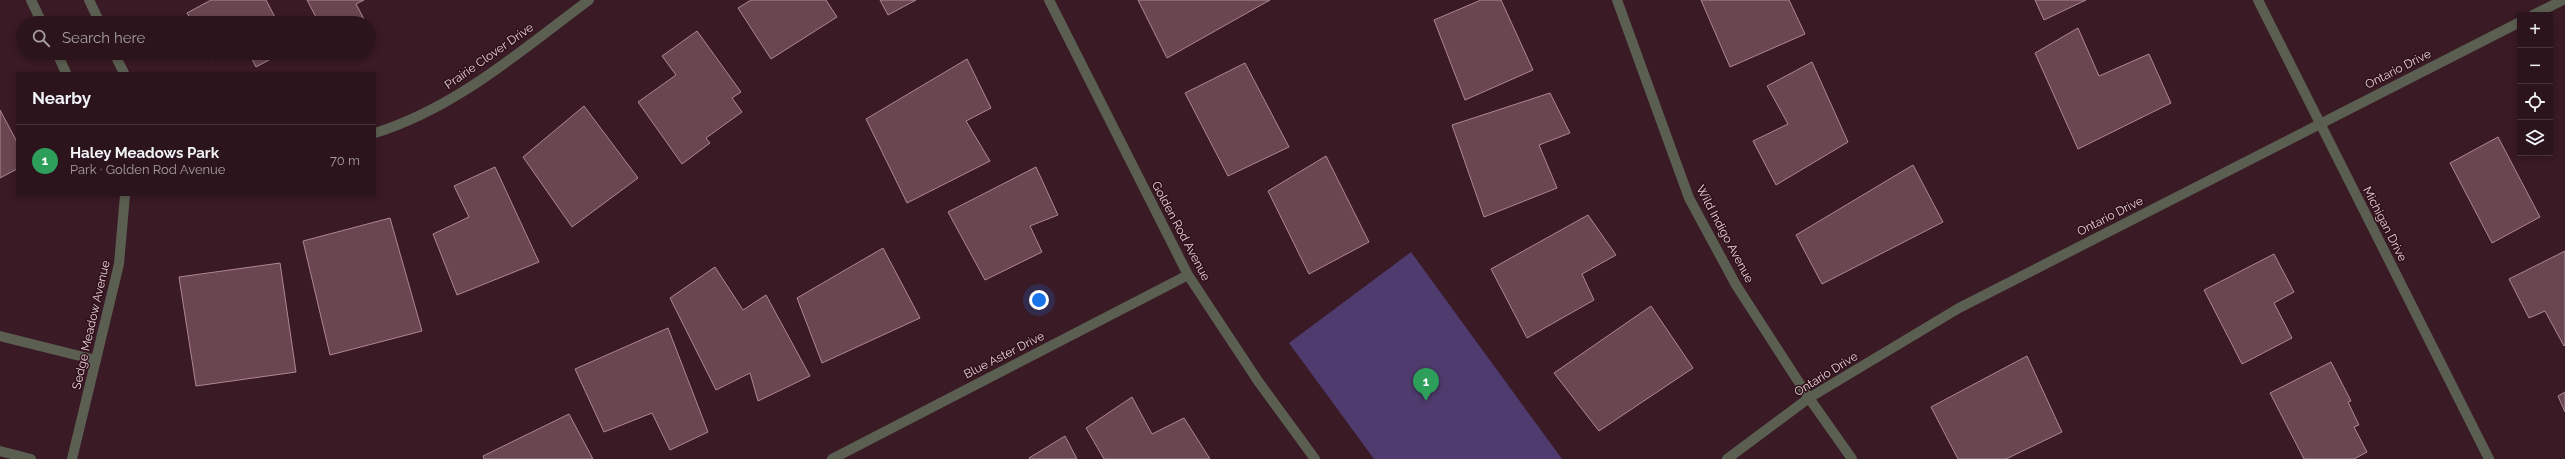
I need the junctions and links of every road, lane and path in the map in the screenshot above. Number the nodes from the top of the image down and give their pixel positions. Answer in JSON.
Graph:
{"nodes":[{"id":1,"x":31,"y":0,"type":"edge"},
{"id":2,"x":89,"y":0,"type":"edge"},
{"id":3,"x":589,"y":0,"type":"edge"},
{"id":4,"x":1049,"y":0,"type":"edge"},
{"id":5,"x":1617,"y":0,"type":"edge"},
{"id":6,"x":2258,"y":0,"type":"edge"},
{"id":7,"x":2563,"y":0,"type":"edge"},
{"id":8,"x":2540,"y":12,"type":"edge"},
{"id":9,"x":39,"y":16,"type":"edge"},
{"id":10,"x":97,"y":16,"type":"edge"},
{"id":11,"x":2517,"y":24,"type":"edge"},
{"id":12,"x":60,"y":60,"type":"edge"},
{"id":13,"x":118,"y":60,"type":"edge"},
{"id":14,"x":66,"y":72,"type":"edge"},
{"id":15,"x":124,"y":72,"type":"edge"},
{"id":16,"x":2319,"y":124,"type":"junction"},
{"id":17,"x":376,"y":133,"type":"edge"},
{"id":18,"x":125,"y":196,"type":"edge"},
{"id":19,"x":1188,"y":275,"type":"junction"},
{"id":20,"x":0,"y":336,"type":"edge"},
{"id":21,"x":96,"y":360,"type":"junction"},
{"id":22,"x":1809,"y":398,"type":"junction"},
{"id":23,"x":0,"y":451,"type":"edge"},
{"id":24,"x":31,"y":459,"type":"edge"},
{"id":25,"x":72,"y":459,"type":"edge"},
{"id":26,"x":832,"y":459,"type":"edge"},
{"id":27,"x":1315,"y":459,"type":"edge"},
{"id":28,"x":1727,"y":459,"type":"edge"},
{"id":29,"x":1852,"y":459,"type":"edge"},
{"id":30,"x":2489,"y":459,"type":"edge"}],
"edges":[{"from":1,"to":9,"type":"street"},
{"from":2,"to":10,"type":"street"},
{"from":3,"to":17,"type":"street","name":"Prairie Clover Drive"},
{"from":4,"to":19,"type":"street","name":"Golden Rod Avenue"},
{"from":5,"to":22,"type":"street","name":"Wild Indigo Avenue"},
{"from":6,"to":16,"type":"street","name":"Michigan Drive"},
{"from":7,"to":8,"type":"street"},
{"from":11,"to":16,"type":"street","name":"Ontario Drive"},
{"from":12,"to":14,"type":"street"},
{"from":13,"to":15,"type":"street"},
{"from":16,"to":22,"type":"street","name":"Ontario Drive"},
{"from":16,"to":30,"type":"street","name":"Michigan Drive"},
{"from":18,"to":21,"type":"street","name":"Sedge Meadow Avenue"},
{"from":19,"to":26,"type":"street","name":"Blue Aster Drive"},
{"from":19,"to":27,"type":"street","name":"Golden Rod Avenue"},
{"from":20,"to":21,"type":"street"},
{"from":21,"to":25,"type":"street","name":"Sedge Meadow Avenue"},
{"from":22,"to":28,"type":"street","name":"Ontario Drive"},
{"from":22,"to":29,"type":"street","name":"Wild Indigo Avenue"},
{"from":23,"to":24,"type":"street"}]}
